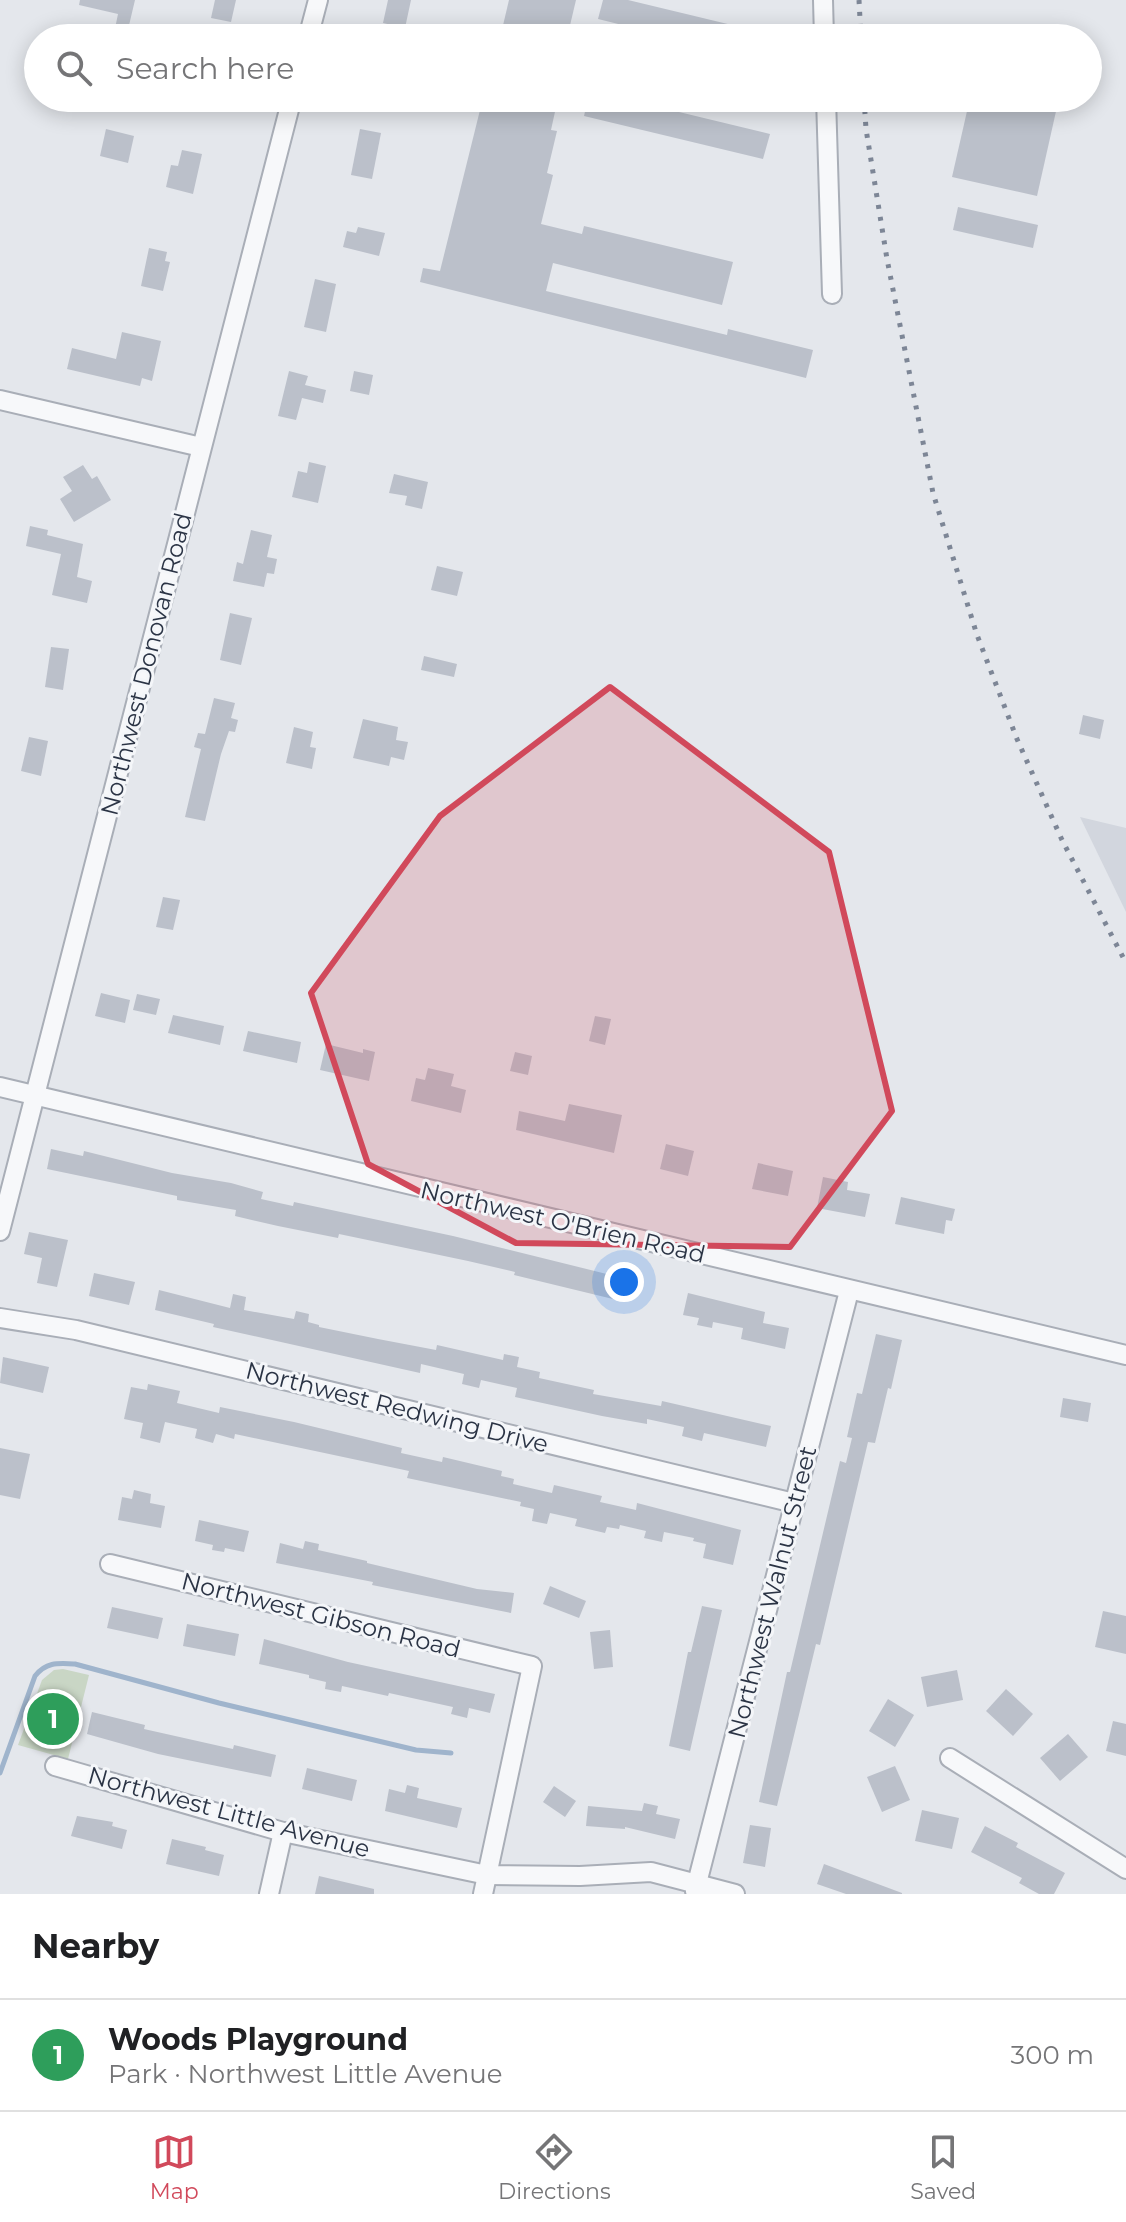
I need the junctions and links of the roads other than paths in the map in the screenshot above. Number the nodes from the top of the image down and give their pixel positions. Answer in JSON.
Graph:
{"nodes":[{"id":1,"x":318,"y":0,"type":"edge"},
{"id":2,"x":823,"y":0,"type":"edge"},
{"id":3,"x":312,"y":24,"type":"edge"},
{"id":4,"x":824,"y":24,"type":"edge"},
{"id":5,"x":288,"y":112,"type":"edge"},
{"id":6,"x":826,"y":112,"type":"edge"},
{"id":7,"x":832,"y":294,"type":"dead end"},
{"id":8,"x":0,"y":400,"type":"edge"},
{"id":9,"x":201,"y":447,"type":"junction"},
{"id":10,"x":0,"y":1087,"type":"edge"},
{"id":11,"x":36,"y":1096,"type":"junction"},
{"id":12,"x":0,"y":1231,"type":"edge"},
{"id":13,"x":849,"y":1291,"type":"junction"},
{"id":14,"x":0,"y":1318,"type":"edge"},
{"id":15,"x":1126,"y":1355,"type":"edge"},
{"id":16,"x":794,"y":1503,"type":"junction"},
{"id":17,"x":110,"y":1564,"type":"dead end"},
{"id":18,"x":950,"y":1758,"type":"dead end"},
{"id":19,"x":55,"y":1766,"type":"dead end"},
{"id":20,"x":283,"y":1832,"type":"junction"},
{"id":21,"x":1126,"y":1869,"type":"edge"},
{"id":22,"x":485,"y":1885,"type":"edge"},
{"id":23,"x":696,"y":1888,"type":"edge"},
{"id":24,"x":269,"y":1894,"type":"edge"},
{"id":25,"x":735,"y":1894,"type":"edge"}],
"edges":[{"from":1,"to":3,"type":"street"},
{"from":2,"to":4,"type":"street"},
{"from":5,"to":9,"type":"street","name":"Northwest Donovan Road"},
{"from":6,"to":7,"type":"street"},
{"from":8,"to":9,"type":"street"},
{"from":9,"to":11,"type":"street","name":"Northwest Donovan Road"},
{"from":10,"to":11,"type":"street","name":"Northwest O'Brien Road"},
{"from":11,"to":12,"type":"street","name":"Northwest Donovan Road"},
{"from":11,"to":13,"type":"street","name":"Northwest O'Brien Road"},
{"from":13,"to":15,"type":"street","name":"Northwest O'Brien Road"},
{"from":13,"to":16,"type":"street","name":"Northwest Walnut Street"},
{"from":14,"to":16,"type":"street","name":"Northwest Redwing Drive"},
{"from":16,"to":23,"type":"street","name":"Northwest Walnut Street"},
{"from":17,"to":22,"type":"street","name":"Northwest Gibson Road"},
{"from":18,"to":21,"type":"street"},
{"from":19,"to":20,"type":"street","name":"Northwest Little Avenue"},
{"from":20,"to":22,"type":"street","name":"Northwest Little Avenue"},
{"from":20,"to":24,"type":"street"},
{"from":22,"to":23,"type":"street","name":"Northwest Little Avenue"},
{"from":23,"to":25,"type":"street","name":"Northwest Little Avenue"}]}
